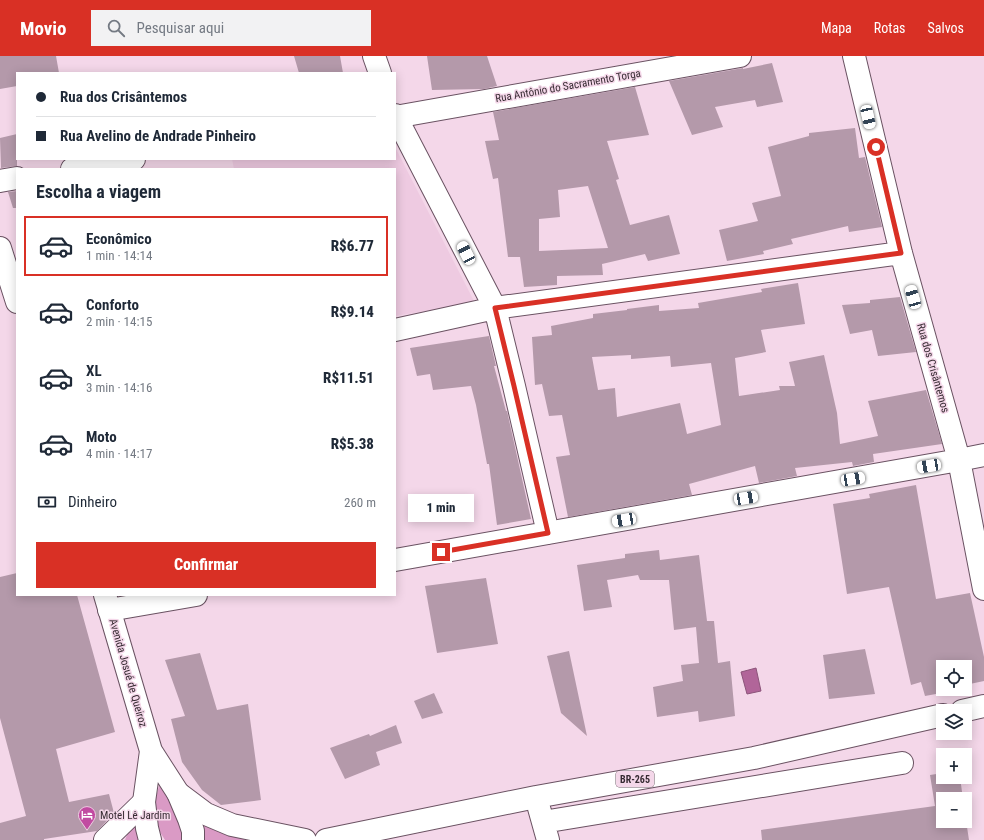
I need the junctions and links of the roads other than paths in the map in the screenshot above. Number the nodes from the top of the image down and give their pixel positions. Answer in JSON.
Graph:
{"nodes":[{"id":1,"x":374,"y":56,"type":"edge"},
{"id":2,"x":740,"y":56,"type":"edge"},
{"id":3,"x":854,"y":56,"type":"edge"},
{"id":4,"x":380,"y":72,"type":"edge"},
{"id":5,"x":396,"y":116,"type":"edge"},
{"id":6,"x":396,"y":118,"type":"edge"},
{"id":7,"x":128,"y":160,"type":"edge"},
{"id":8,"x":78,"y":168,"type":"edge"},
{"id":9,"x":16,"y":178,"type":"edge"},
{"id":10,"x":0,"y":181,"type":"edge"},
{"id":11,"x":0,"y":248,"type":"edge"},
{"id":12,"x":901,"y":253,"type":"junction"},
{"id":13,"x":4,"y":278,"type":"edge"},
{"id":14,"x":16,"y":300,"type":"edge"},
{"id":15,"x":495,"y":308,"type":"junction"},
{"id":16,"x":396,"y":330,"type":"edge"},
{"id":17,"x":984,"y":455,"type":"edge"},
{"id":18,"x":959,"y":460,"type":"junction"},
{"id":19,"x":548,"y":533,"type":"junction"},
{"id":20,"x":396,"y":560,"type":"edge"},
{"id":21,"x":984,"y":589,"type":"edge"},
{"id":22,"x":185,"y":596,"type":"edge"},
{"id":23,"x":107,"y":603,"type":"edge"},
{"id":24,"x":984,"y":706,"type":"edge"},
{"id":25,"x":972,"y":709,"type":"edge"},
{"id":26,"x":936,"y":717,"type":"edge"},
{"id":27,"x":151,"y":751,"type":"junction"},
{"id":28,"x":902,"y":763,"type":"dead end"},
{"id":29,"x":178,"y":793,"type":"junction"},
{"id":30,"x":536,"y":797,"type":"junction"},
{"id":31,"x":144,"y":802,"type":"junction"},
{"id":32,"x":546,"y":831,"type":"edge"},
{"id":33,"x":105,"y":840,"type":"edge"},
{"id":34,"x":150,"y":840,"type":"edge"},
{"id":35,"x":194,"y":840,"type":"edge"},
{"id":36,"x":305,"y":840,"type":"edge"},
{"id":37,"x":326,"y":840,"type":"edge"}],
"edges":[{"from":1,"to":4,"type":"main road"},
{"from":2,"to":5,"type":"main road","name":"Rua Antônio do Sacramento Torga"},
{"from":3,"to":12,"type":"main road","name":"Rua dos Crisântemos"},
{"from":6,"to":15,"type":"main road"},
{"from":7,"to":8,"type":"main road"},
{"from":9,"to":10,"type":"main road"},
{"from":11,"to":13,"type":"main road"},
{"from":12,"to":15,"type":"main road"},
{"from":12,"to":18,"type":"main road","name":"Rua dos Crisântemos"},
{"from":13,"to":14,"type":"main road"},
{"from":15,"to":16,"type":"main road"},
{"from":15,"to":19,"type":"main road"},
{"from":17,"to":18,"type":"main road"},
{"from":18,"to":19,"type":"main road"},
{"from":18,"to":21,"type":"main road","name":"Rua dos Crisântemos"},
{"from":19,"to":20,"type":"main road"},
{"from":22,"to":23,"type":"main road"},
{"from":23,"to":27,"type":"main road","name":"Avenida Josué de Queiroz"},
{"from":24,"to":25,"type":"main road"},
{"from":26,"to":30,"type":"main road","number":"BR-265"},
{"from":27,"to":29,"type":"main road","name":"Avenida Josué de Queiroz"},
{"from":27,"to":31,"type":"main road","name":"Avenida Josué de Queiroz"},
{"from":28,"to":32,"type":"main road"},
{"from":29,"to":35,"type":"main road","name":"Avenida Josué de Queiroz"},
{"from":29,"to":36,"type":"main road"},
{"from":30,"to":32,"type":"main road"},
{"from":30,"to":37,"type":"main road","number":"BR-265"},
{"from":31,"to":33,"type":"main road"},
{"from":31,"to":34,"type":"main road","name":"Avenida Josué de Queiroz"}]}
